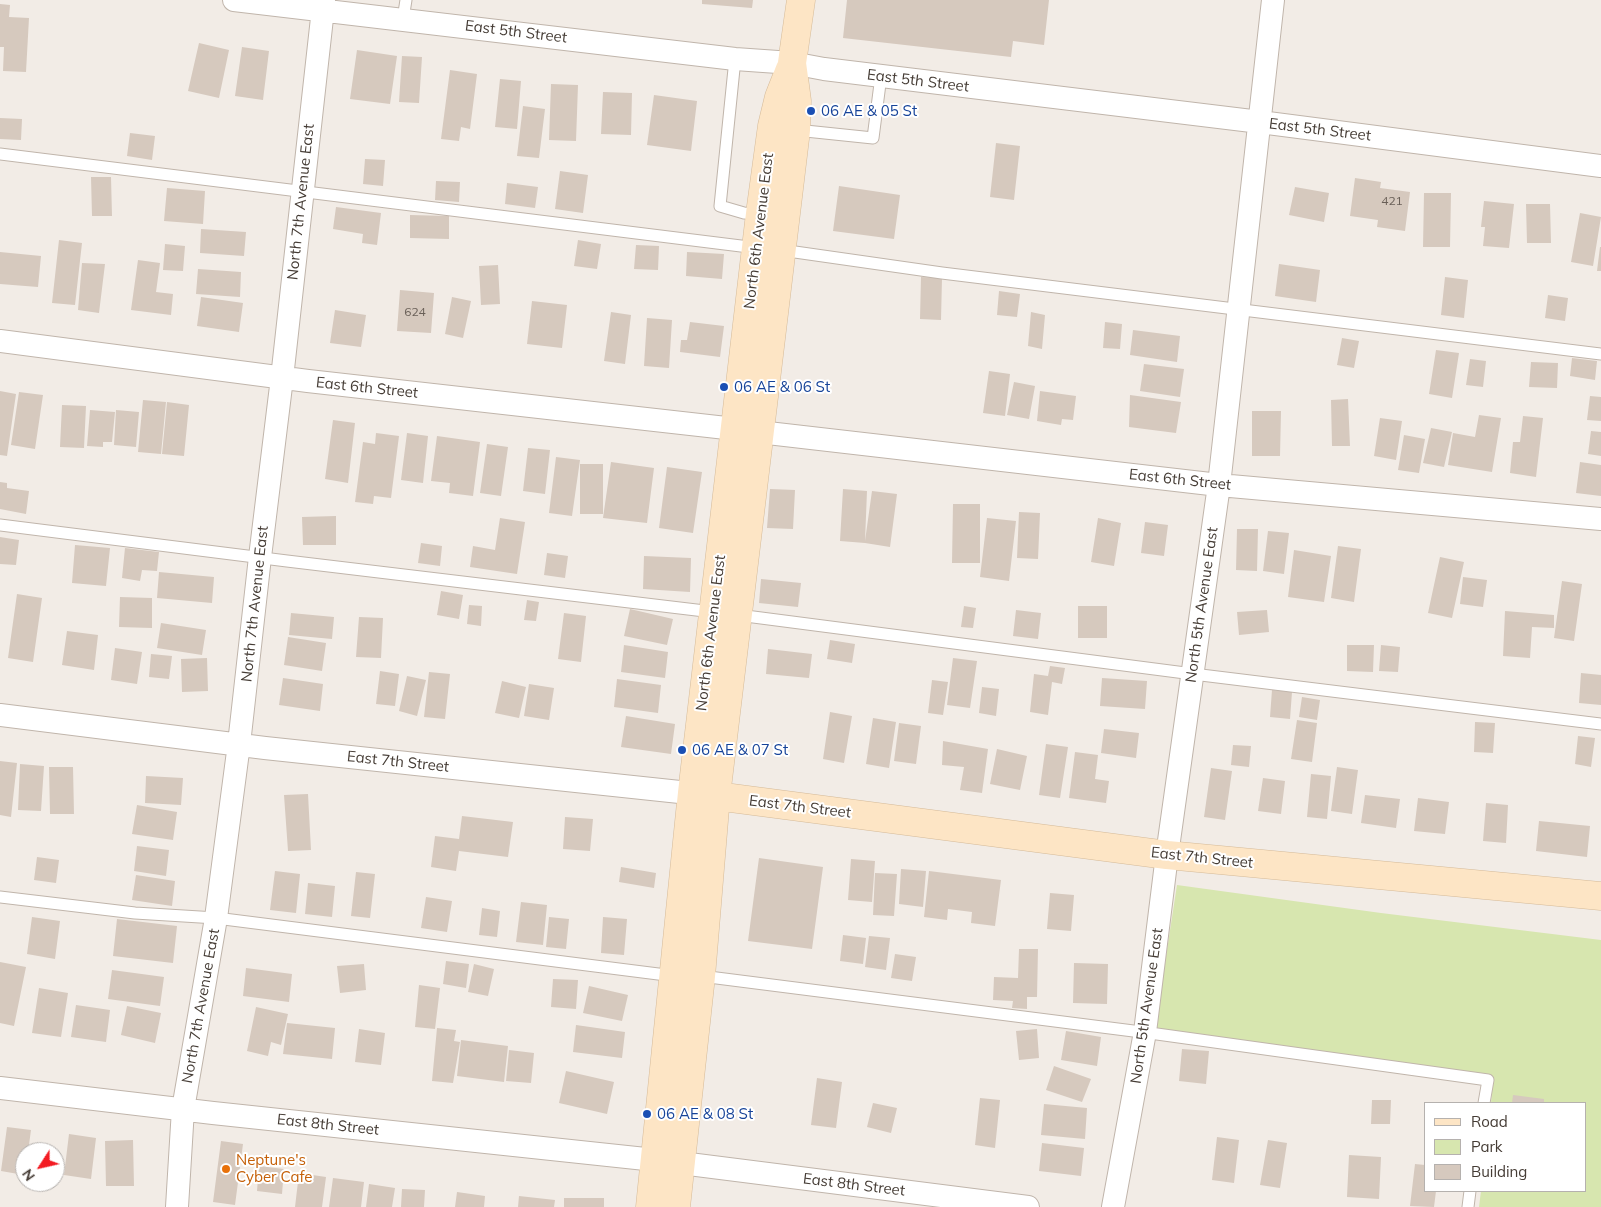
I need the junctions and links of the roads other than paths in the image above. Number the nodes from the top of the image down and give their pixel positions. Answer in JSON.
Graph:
{"nodes":[{"id":1,"x":234,"y":0,"type":"edge"},
{"id":2,"x":801,"y":0,"type":"edge"},
{"id":3,"x":1273,"y":0,"type":"edge"},
{"id":4,"x":323,"y":5,"type":"edge"},
{"id":5,"x":404,"y":9,"type":"edge"},
{"id":6,"x":735,"y":59,"type":"junction"},
{"id":7,"x":792,"y":63,"type":"junction"},
{"id":8,"x":880,"y":76,"type":"junction"},
{"id":9,"x":1260,"y":122,"type":"junction"},
{"id":10,"x":796,"y":130,"type":"junction"},
{"id":11,"x":0,"y":154,"type":"edge"},
{"id":12,"x":1601,"y":166,"type":"edge"},
{"id":13,"x":302,"y":192,"type":"junction"},
{"id":14,"x":760,"y":214,"type":"junction"},
{"id":15,"x":769,"y":249,"type":"junction"},
{"id":16,"x":1239,"y":310,"type":"junction"},
{"id":17,"x":0,"y":341,"type":"edge"},
{"id":18,"x":1601,"y":354,"type":"edge"},
{"id":19,"x":282,"y":378,"type":"junction"},
{"id":20,"x":747,"y":430,"type":"junction"},
{"id":21,"x":1219,"y":485,"type":"junction"},
{"id":22,"x":1601,"y":518,"type":"edge"},
{"id":23,"x":0,"y":524,"type":"edge"},
{"id":24,"x":260,"y":558,"type":"junction"},
{"id":25,"x":726,"y":614,"type":"junction"},
{"id":26,"x":1193,"y":674,"type":"junction"},
{"id":27,"x":0,"y":715,"type":"edge"},
{"id":28,"x":1601,"y":724,"type":"edge"},
{"id":29,"x":239,"y":744,"type":"junction"},
{"id":30,"x":704,"y":795,"type":"junction"},
{"id":31,"x":1167,"y":856,"type":"junction"},
{"id":32,"x":1601,"y":896,"type":"edge"},
{"id":33,"x":0,"y":897,"type":"edge"},
{"id":34,"x":216,"y":918,"type":"junction"},
{"id":35,"x":674,"y":976,"type":"junction"},
{"id":36,"x":701,"y":976,"type":"junction"},
{"id":37,"x":1145,"y":1032,"type":"junction"},
{"id":38,"x":0,"y":1088,"type":"edge"},
{"id":39,"x":1484,"y":1102,"type":"edge"},
{"id":40,"x":183,"y":1109,"type":"junction"},
{"id":41,"x":668,"y":1162,"type":"junction"},
{"id":42,"x":1470,"y":1192,"type":"edge"},
{"id":43,"x":177,"y":1207,"type":"edge"},
{"id":44,"x":650,"y":1207,"type":"edge"},
{"id":45,"x":676,"y":1207,"type":"edge"},
{"id":46,"x":1028,"y":1207,"type":"edge"},
{"id":47,"x":1113,"y":1207,"type":"edge"},
{"id":48,"x":1468,"y":1207,"type":"edge"}],
"edges":[{"from":1,"to":4,"type":"street","name":"East 5th Street"},
{"from":2,"to":7,"type":"main road","name":"North 6th Avenue East"},
{"from":3,"to":9,"type":"street","name":"North 5th Avenue East"},
{"from":4,"to":5,"type":"street","name":"East 5th Street"},
{"from":4,"to":13,"type":"street","name":"North 7th Avenue East"},
{"from":5,"to":6,"type":"street","name":"East 5th Street"},
{"from":6,"to":7,"type":"street","name":"East 5th Street"},
{"from":6,"to":14,"type":"lane"},
{"from":7,"to":8,"type":"street","name":"East 5th Street"},
{"from":7,"to":10,"type":"main road","name":"North 6th Avenue East"},
{"from":7,"to":14,"type":"main road","name":"North 6th Avenue East"},
{"from":8,"to":9,"type":"street","name":"East 5th Street"},
{"from":8,"to":10,"type":"lane"},
{"from":9,"to":12,"type":"street","name":"East 5th Street"},
{"from":9,"to":16,"type":"street","name":"North 5th Avenue East"},
{"from":10,"to":15,"type":"main road","name":"North 6th Avenue East"},
{"from":11,"to":13,"type":"lane"},
{"from":13,"to":15,"type":"lane"},
{"from":13,"to":19,"type":"street","name":"North 7th Avenue East"},
{"from":14,"to":15,"type":"main road","name":"North 6th Avenue East"},
{"from":15,"to":16,"type":"lane"},
{"from":15,"to":20,"type":"main road","name":"North 6th Avenue East"},
{"from":16,"to":18,"type":"lane"},
{"from":16,"to":21,"type":"street","name":"North 5th Avenue East"},
{"from":17,"to":19,"type":"street","name":"East 6th Street"},
{"from":19,"to":20,"type":"street","name":"East 6th Street"},
{"from":19,"to":24,"type":"street","name":"North 7th Avenue East"},
{"from":20,"to":21,"type":"street","name":"East 6th Street"},
{"from":20,"to":25,"type":"main road","name":"North 6th Avenue East"},
{"from":21,"to":22,"type":"street","name":"East 6th Street"},
{"from":21,"to":26,"type":"street","name":"North 5th Avenue East"},
{"from":23,"to":24,"type":"lane"},
{"from":24,"to":25,"type":"lane"},
{"from":24,"to":29,"type":"street","name":"North 7th Avenue East"},
{"from":25,"to":26,"type":"lane"},
{"from":25,"to":30,"type":"main road","name":"North 6th Avenue East"},
{"from":26,"to":28,"type":"lane"},
{"from":26,"to":31,"type":"street","name":"North 5th Avenue East"},
{"from":27,"to":29,"type":"street","name":"East 7th Street"},
{"from":29,"to":30,"type":"street","name":"East 7th Street"},
{"from":29,"to":34,"type":"street","name":"North 7th Avenue East"},
{"from":30,"to":31,"type":"main road","name":"East 7th Street"},
{"from":30,"to":35,"type":"main road","name":"North 6th Avenue East"},
{"from":30,"to":36,"type":"main road","name":"North 6th Avenue East"},
{"from":31,"to":32,"type":"main road","name":"East 7th Street"},
{"from":31,"to":37,"type":"street","name":"North 5th Avenue East"},
{"from":33,"to":34,"type":"lane"},
{"from":34,"to":35,"type":"lane"},
{"from":34,"to":40,"type":"street","name":"North 7th Avenue East"},
{"from":35,"to":41,"type":"main road","name":"North 6th Avenue East"},
{"from":36,"to":37,"type":"lane"},
{"from":36,"to":41,"type":"main road","name":"North 6th Avenue East"},
{"from":37,"to":39,"type":"lane"},
{"from":37,"to":47,"type":"street","name":"North 5th Avenue East"},
{"from":38,"to":40,"type":"street","name":"East 8th Street"},
{"from":40,"to":41,"type":"street","name":"East 8th Street"},
{"from":40,"to":43,"type":"street","name":"North 7th Avenue East"},
{"from":41,"to":44,"type":"main road","name":"North 6th Avenue East"},
{"from":41,"to":45,"type":"main road","name":"North 6th Avenue East"},
{"from":41,"to":46,"type":"street","name":"East 8th Street"},
{"from":42,"to":48,"type":"lane"}]}
